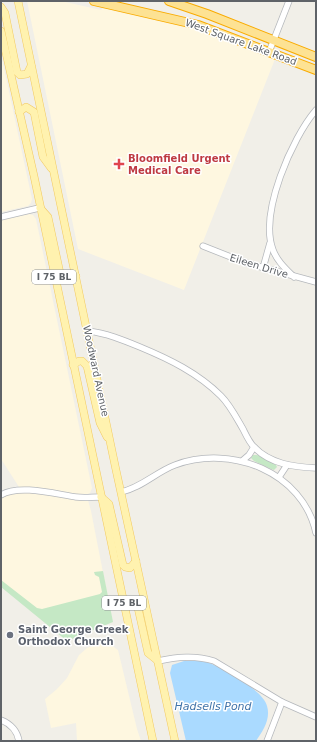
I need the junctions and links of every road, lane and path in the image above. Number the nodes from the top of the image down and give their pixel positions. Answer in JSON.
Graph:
{"nodes":[{"id":1,"x":18,"y":1,"type":"edge"},
{"id":2,"x":94,"y":1,"type":"edge"},
{"id":3,"x":169,"y":1,"type":"edge"},
{"id":4,"x":289,"y":1,"type":"edge"},
{"id":5,"x":116,"y":3,"type":"edge"},
{"id":6,"x":1,"y":7,"type":"edge"},
{"id":7,"x":1,"y":31,"type":"edge"},
{"id":8,"x":274,"y":40,"type":"junction"},
{"id":9,"x":269,"y":52,"type":"junction"},
{"id":10,"x":316,"y":57,"type":"edge"},
{"id":11,"x":31,"y":66,"type":"junction"},
{"id":12,"x":316,"y":70,"type":"edge"},
{"id":13,"x":316,"y":110,"type":"edge"},
{"id":14,"x":19,"y":112,"type":"junction"},
{"id":15,"x":54,"y":172,"type":"junction"},
{"id":16,"x":39,"y":208,"type":"junction"},
{"id":17,"x":1,"y":216,"type":"edge"},
{"id":18,"x":271,"y":240,"type":"junction"},
{"id":19,"x":203,"y":246,"type":"dead end"},
{"id":20,"x":263,"y":268,"type":"junction"},
{"id":21,"x":76,"y":276,"type":"junction"},
{"id":22,"x":294,"y":277,"type":"junction"},
{"id":23,"x":316,"y":282,"type":"edge"},
{"id":24,"x":88,"y":331,"type":"junction"},
{"id":25,"x":73,"y":365,"type":"junction"},
{"id":26,"x":111,"y":444,"type":"junction"},
{"id":27,"x":254,"y":447,"type":"junction"},
{"id":28,"x":242,"y":461,"type":"junction"},
{"id":29,"x":287,"y":465,"type":"junction"},
{"id":30,"x":316,"y":468,"type":"edge"},
{"id":31,"x":279,"y":477,"type":"junction"},
{"id":32,"x":121,"y":492,"type":"junction"},
{"id":33,"x":1,"y":495,"type":"edge"},
{"id":34,"x":101,"y":497,"type":"junction"},
{"id":35,"x":316,"y":533,"type":"edge"},
{"id":36,"x":136,"y":561,"type":"junction"},
{"id":37,"x":125,"y":608,"type":"junction"},
{"id":38,"x":158,"y":661,"type":"junction"},
{"id":39,"x":282,"y":702,"type":"junction"},
{"id":40,"x":316,"y":718,"type":"edge"},
{"id":41,"x":1,"y":720,"type":"edge"},
{"id":42,"x":18,"y":741,"type":"edge"},
{"id":43,"x":153,"y":741,"type":"edge"},
{"id":44,"x":175,"y":741,"type":"edge"},
{"id":45,"x":267,"y":741,"type":"edge"}],
"edges":[{"from":1,"to":11,"type":"main road","name":"Woodward Avenue","number":"I 75 BL"},
{"from":2,"to":5,"type":"highway","name":"West Square Lake Road"},
{"from":3,"to":8,"type":"highway","name":"West Square Lake Road"},
{"from":4,"to":8,"type":"street"},
{"from":5,"to":9,"type":"highway","name":"West Square Lake Road"},
{"from":6,"to":11,"type":"main road"},
{"from":7,"to":14,"type":"main road","number":"I 75 BL"},
{"from":8,"to":9,"type":"street"},
{"from":8,"to":10,"type":"highway","name":"West Square Lake Road"},
{"from":9,"to":12,"type":"highway","name":"West Square Lake Road"},
{"from":11,"to":15,"type":"main road","name":"Woodward Avenue","number":"I 75 BL"},
{"from":13,"to":18,"type":"street"},
{"from":14,"to":15,"type":"main road"},
{"from":14,"to":16,"type":"main road","number":"I 75 BL"},
{"from":15,"to":21,"type":"main road","name":"Woodward Avenue","number":"I 75 BL"},
{"from":16,"to":17,"type":"street"},
{"from":16,"to":21,"type":"main road"},
{"from":16,"to":25,"type":"main road","number":"I 75 BL"},
{"from":18,"to":20,"type":"street"},
{"from":18,"to":22,"type":"street"},
{"from":19,"to":20,"type":"street","name":"Eileen Drive"},
{"from":20,"to":22,"type":"street","name":"Eileen Drive"},
{"from":21,"to":24,"type":"main road","name":"Woodward Avenue","number":"I 75 BL"},
{"from":22,"to":23,"type":"street","name":"Eileen Drive"},
{"from":24,"to":26,"type":"main road","name":"Woodward Avenue","number":"I 75 BL"},
{"from":24,"to":27,"type":"street"},
{"from":25,"to":26,"type":"main road"},
{"from":25,"to":34,"type":"main road","number":"I 75 BL"},
{"from":26,"to":32,"type":"main road","name":"Woodward Avenue","number":"I 75 BL"},
{"from":27,"to":28,"type":"street"},
{"from":27,"to":29,"type":"street"},
{"from":28,"to":31,"type":"street"},
{"from":28,"to":32,"type":"street"},
{"from":29,"to":30,"type":"street"},
{"from":29,"to":31,"type":"street"},
{"from":31,"to":35,"type":"street"},
{"from":32,"to":36,"type":"main road","name":"Woodward Avenue","number":"I 75 BL"},
{"from":33,"to":34,"type":"street"},
{"from":34,"to":36,"type":"main road"},
{"from":34,"to":37,"type":"main road","number":"I 75 BL"},
{"from":36,"to":38,"type":"main road","name":"Woodward Avenue","number":"I 75 BL"},
{"from":37,"to":38,"type":"main road"},
{"from":37,"to":43,"type":"main road","number":"I 75 BL"},
{"from":38,"to":39,"type":"street"},
{"from":38,"to":44,"type":"main road","name":"Woodward Avenue","number":"I 75 BL"},
{"from":39,"to":40,"type":"street"},
{"from":39,"to":45,"type":"street"},
{"from":41,"to":42,"type":"street"}]}
